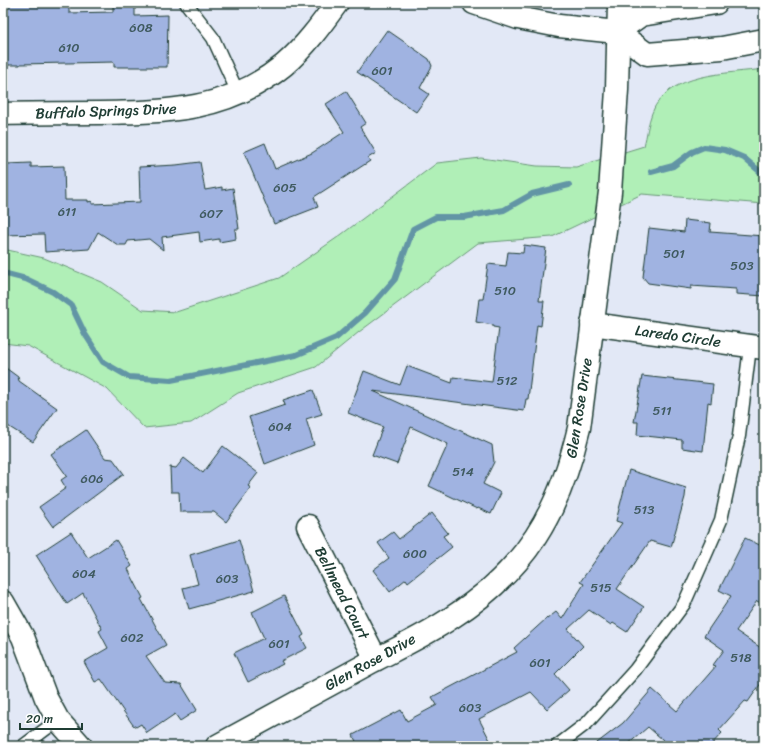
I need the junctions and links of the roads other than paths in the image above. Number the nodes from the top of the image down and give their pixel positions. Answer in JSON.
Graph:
{"nodes":[{"id":1,"x":186,"y":3,"type":"edge"},
{"id":2,"x":337,"y":3,"type":"edge"},
{"id":3,"x":474,"y":3,"type":"edge"},
{"id":4,"x":619,"y":3,"type":"edge"},
{"id":5,"x":716,"y":3,"type":"edge"},
{"id":6,"x":617,"y":32,"type":"junction"},
{"id":7,"x":764,"y":40,"type":"edge"},
{"id":8,"x":238,"y":93,"type":"junction"},
{"id":9,"x":3,"y":114,"type":"edge"},
{"id":10,"x":592,"y":324,"type":"junction"},
{"id":11,"x":757,"y":347,"type":"edge"},
{"id":12,"x":308,"y":526,"type":"dead end"},
{"id":13,"x":3,"y":602,"type":"edge"},
{"id":14,"x":376,"y":659,"type":"junction"},
{"id":15,"x":58,"y":720,"type":"junction"},
{"id":16,"x":23,"y":746,"type":"edge"},
{"id":17,"x":81,"y":746,"type":"edge"},
{"id":18,"x":217,"y":746,"type":"edge"},
{"id":19,"x":557,"y":746,"type":"edge"}],
"edges":[{"from":1,"to":8,"type":"lane"},
{"from":2,"to":8,"type":"street","name":"Buffalo Springs Drive"},
{"from":3,"to":6,"type":"street"},
{"from":4,"to":6,"type":"street","name":"Glen Rose Drive"},
{"from":5,"to":6,"type":"street"},
{"from":6,"to":7,"type":"street"},
{"from":6,"to":10,"type":"street","name":"Glen Rose Drive"},
{"from":8,"to":9,"type":"street","name":"Buffalo Springs Drive"},
{"from":10,"to":11,"type":"street","name":"Laredo Circle"},
{"from":10,"to":14,"type":"street","name":"Glen Rose Drive"},
{"from":11,"to":19,"type":"lane"},
{"from":12,"to":14,"type":"street","name":"Bellmead Court"},
{"from":13,"to":15,"type":"street"},
{"from":14,"to":18,"type":"street","name":"Glen Rose Drive"},
{"from":15,"to":16,"type":"lane"},
{"from":15,"to":17,"type":"street"}]}
